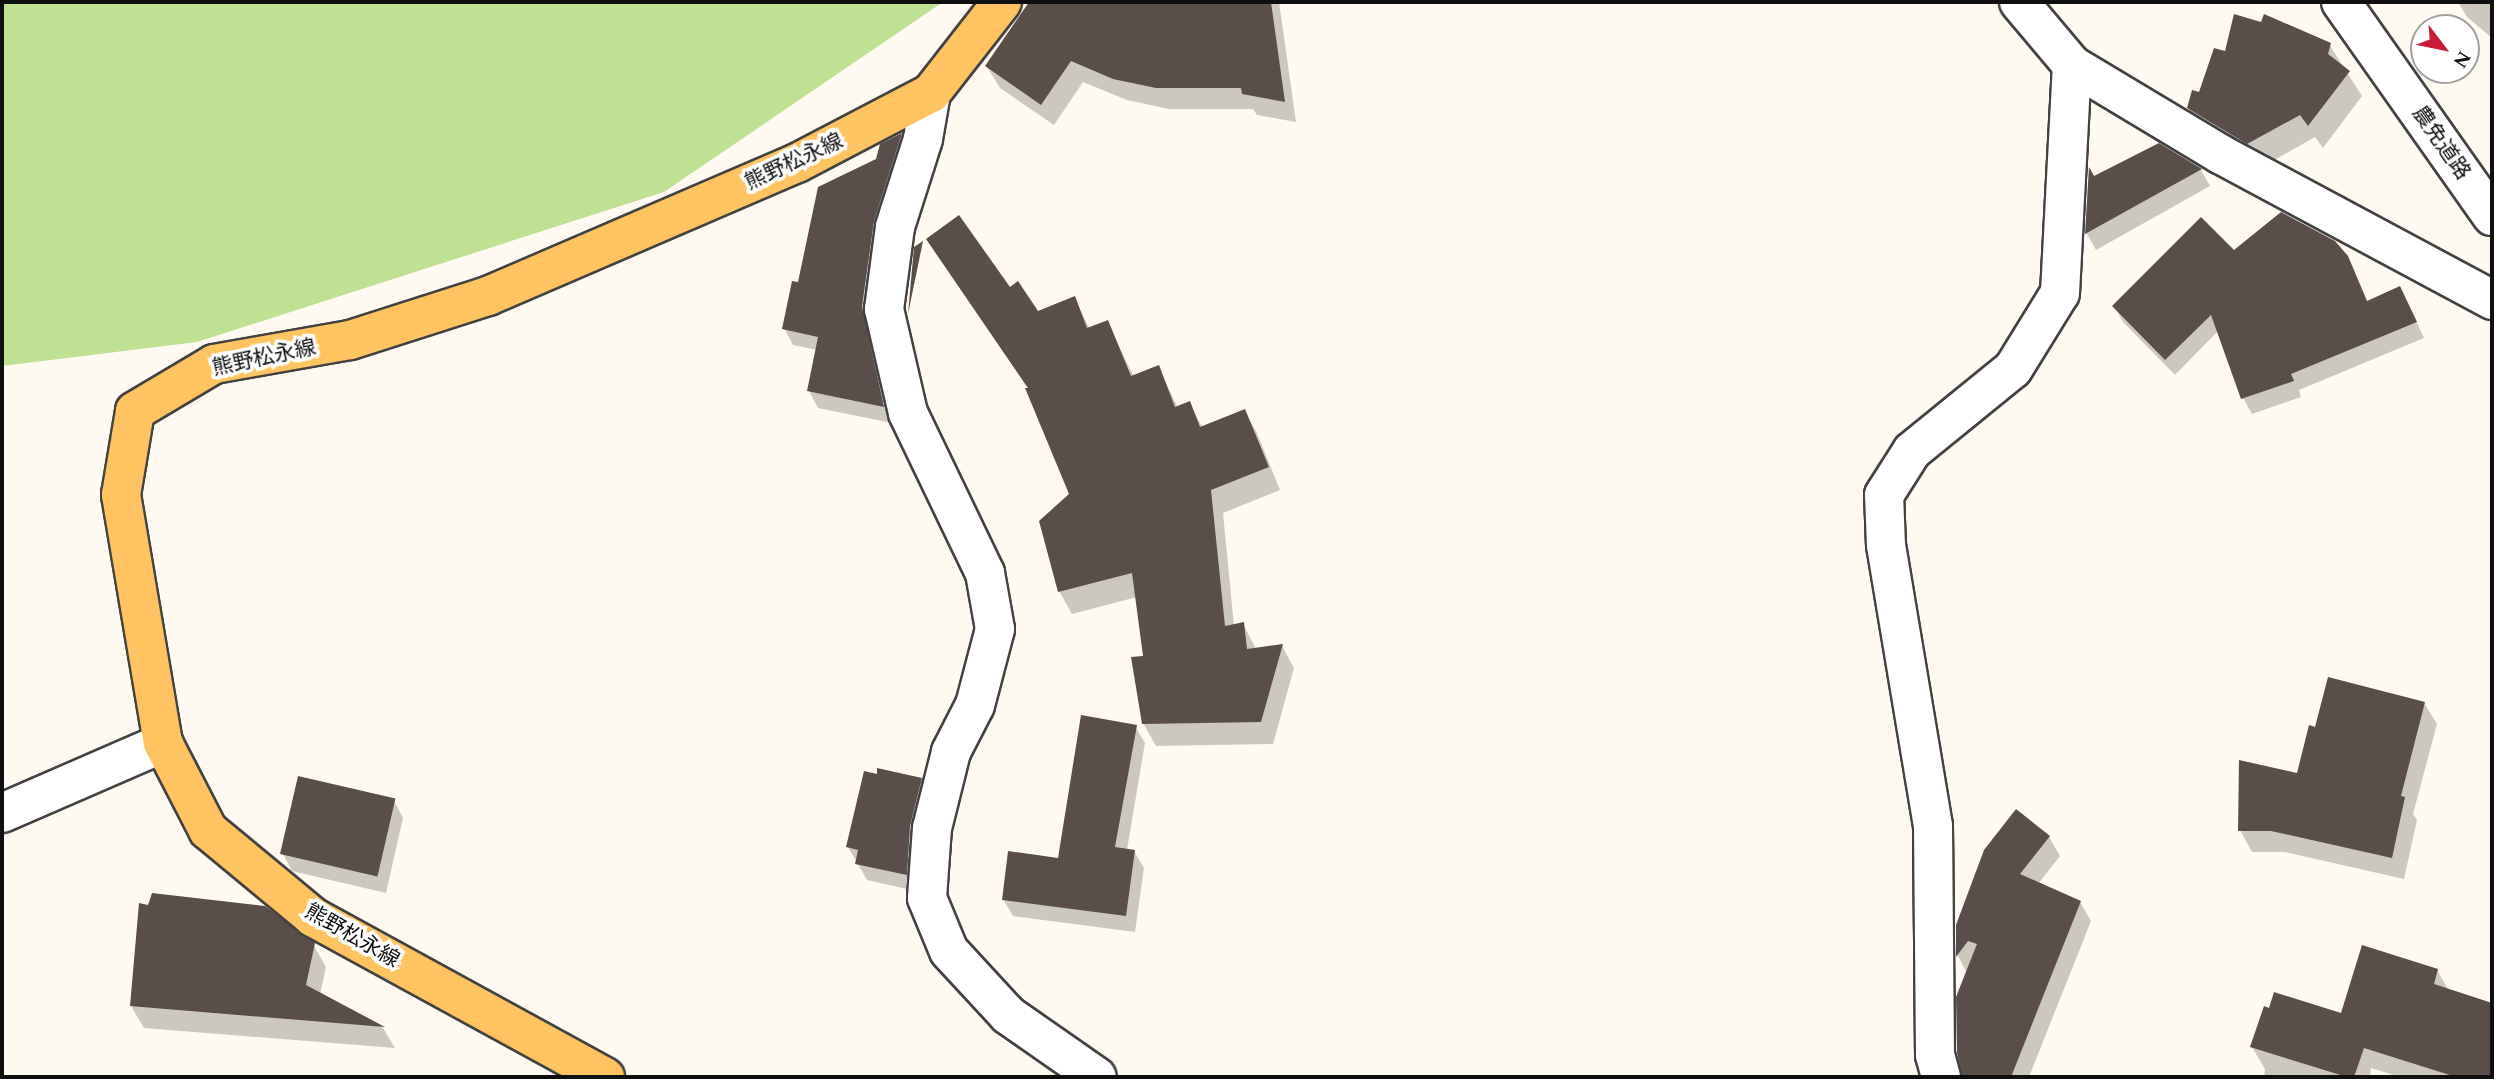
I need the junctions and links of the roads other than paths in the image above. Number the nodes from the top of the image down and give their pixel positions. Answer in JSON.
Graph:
{"nodes":[{"id":1,"x":1002,"y":2,"type":"edge"},
{"id":2,"x":2019,"y":2,"type":"edge"},
{"id":3,"x":2341,"y":2,"type":"edge"},
{"id":4,"x":2072,"y":65,"type":"junction"},
{"id":5,"x":931,"y":93,"type":"junction"},
{"id":6,"x":2492,"y":216,"type":"edge"},
{"id":7,"x":2492,"y":300,"type":"edge"},
{"id":8,"x":163,"y":743,"type":"junction"},
{"id":9,"x":2,"y":813,"type":"edge"},
{"id":10,"x":606,"y":1077,"type":"edge"},
{"id":11,"x":1097,"y":1077,"type":"edge"},
{"id":12,"x":1941,"y":1077,"type":"edge"}],
"edges":[{"from":1,"to":5,"type":"main road","name":"熊野松永線"},
{"from":2,"to":4,"type":"street"},
{"from":3,"to":6,"type":"street","name":"農免道路"},
{"from":4,"to":7,"type":"street"},
{"from":4,"to":12,"type":"street"},
{"from":5,"to":8,"type":"main road","name":"熊野松永線"},
{"from":5,"to":11,"type":"street"},
{"from":8,"to":9,"type":"street"},
{"from":8,"to":10,"type":"main road","name":"熊野松永線"}]}
